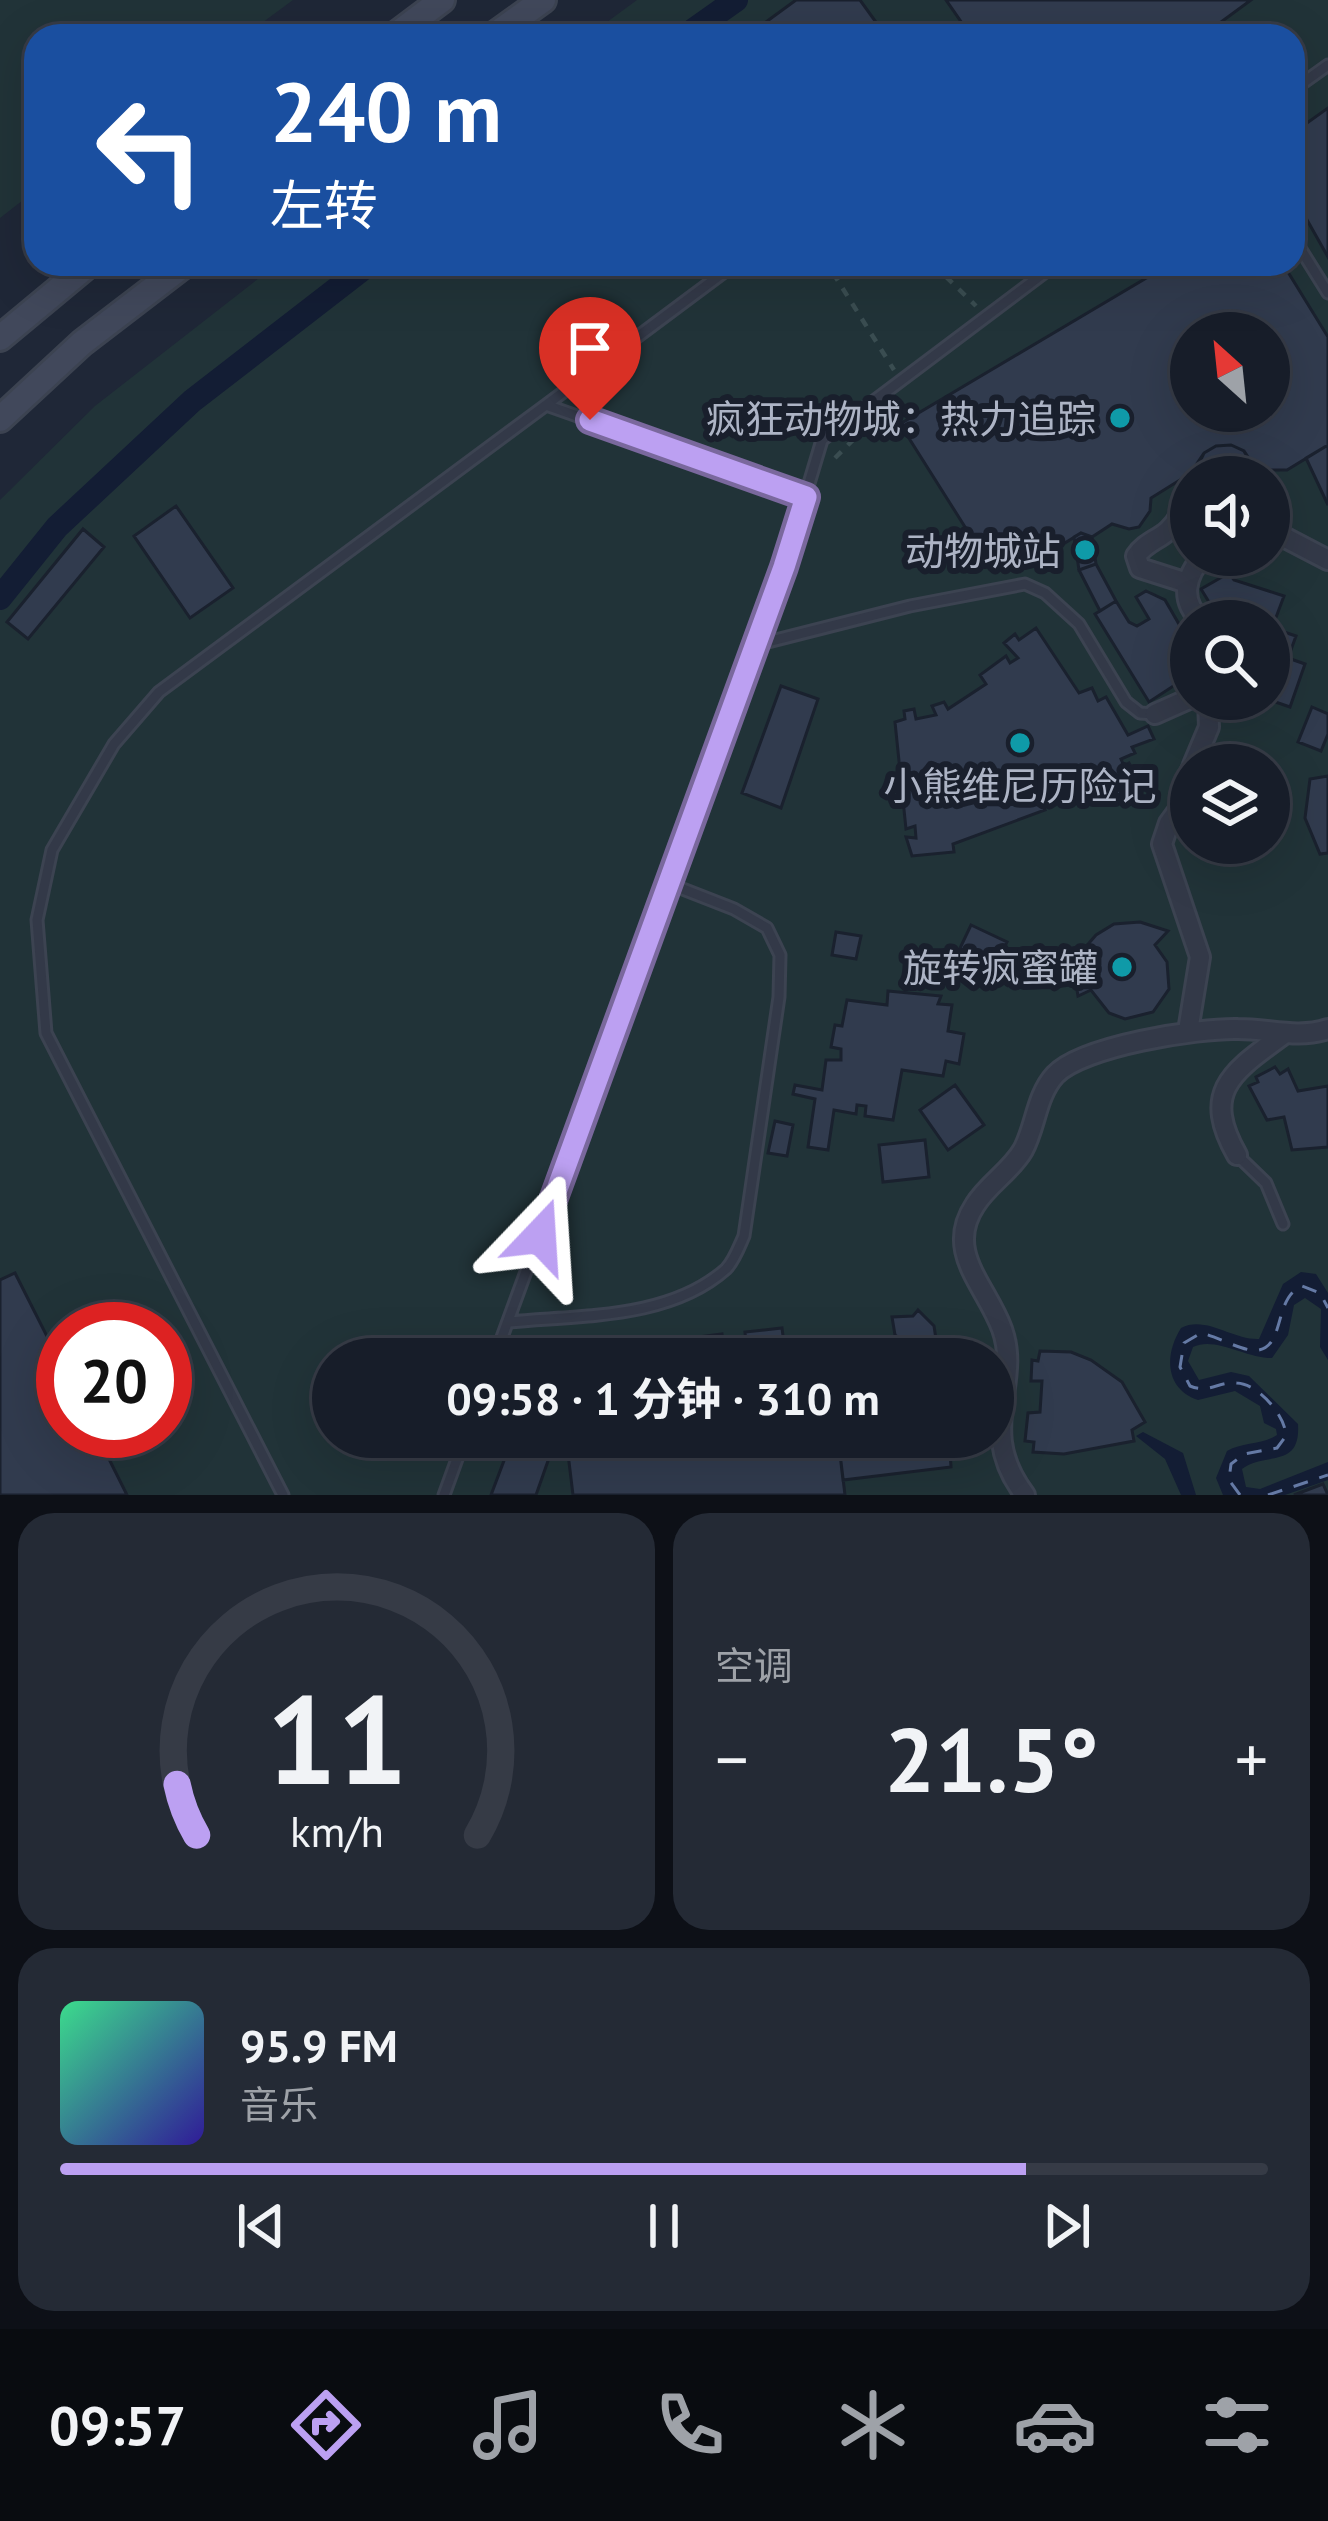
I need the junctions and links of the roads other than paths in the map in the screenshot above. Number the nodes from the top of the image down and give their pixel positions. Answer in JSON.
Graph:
{"nodes":[{"id":1,"x":442,"y":0,"type":"edge"},
{"id":2,"x":543,"y":0,"type":"edge"},
{"id":3,"x":410,"y":24,"type":"edge"},
{"id":4,"x":510,"y":24,"type":"edge"},
{"id":5,"x":1305,"y":256,"type":"edge"},
{"id":6,"x":75,"y":276,"type":"edge"},
{"id":7,"x":169,"y":276,"type":"edge"},
{"id":8,"x":719,"y":276,"type":"edge"},
{"id":9,"x":1040,"y":276,"type":"edge"},
{"id":10,"x":1328,"y":293,"type":"edge"},
{"id":11,"x":0,"y":338,"type":"edge"},
{"id":12,"x":547,"y":405,"type":"junction"},
{"id":13,"x":0,"y":419,"type":"edge"},
{"id":14,"x":806,"y":497,"type":"junction"},
{"id":15,"x":1170,"y":531,"type":"edge"},
{"id":16,"x":1290,"y":540,"type":"edge"},
{"id":17,"x":1328,"y":560,"type":"edge"},
{"id":18,"x":1190,"y":576,"type":"edge"},
{"id":19,"x":1187,"y":584,"type":"junction"},
{"id":20,"x":1188,"y":600,"type":"edge"},
{"id":21,"x":756,"y":645,"type":"junction"},
{"id":22,"x":1170,"y":707,"type":"edge"},
{"id":23,"x":1155,"y":714,"type":"joint"},
{"id":24,"x":1170,"y":823,"type":"edge"},
{"id":25,"x":670,"y":884,"type":"junction"},
{"id":26,"x":1328,"y":1029,"type":"edge"},
{"id":27,"x":1188,"y":1031,"type":"junction"},
{"id":28,"x":1284,"y":1034,"type":"junction"},
{"id":29,"x":1237,"y":1155,"type":"joint"},
{"id":30,"x":1283,"y":1224,"type":"dead end"},
{"id":31,"x":508,"y":1322,"type":"junction"},
{"id":32,"x":502,"y":1338,"type":"edge"},
{"id":33,"x":457,"y":1458,"type":"edge"},
{"id":34,"x":1022,"y":1494,"type":"edge"},
{"id":35,"x":283,"y":1495,"type":"edge"},
{"id":36,"x":444,"y":1495,"type":"edge"}],
"edges":[{"from":1,"to":3,"type":"street"},
{"from":2,"to":4,"type":"street"},
{"from":5,"to":10,"type":"lane"},
{"from":6,"to":11,"type":"street"},
{"from":7,"to":13,"type":"street"},
{"from":8,"to":12,"type":"lane"},
{"from":9,"to":14,"type":"lane"},
{"from":12,"to":14,"type":"lane"},
{"from":12,"to":35,"type":"lane"},
{"from":14,"to":21,"type":"lane"},
{"from":15,"to":19,"type":"street"},
{"from":16,"to":17,"type":"street"},
{"from":18,"to":19,"type":"street"},
{"from":19,"to":20,"type":"street"},
{"from":21,"to":23,"type":"lane"},
{"from":21,"to":25,"type":"lane"},
{"from":22,"to":23,"type":"street"},
{"from":24,"to":27,"type":"street"},
{"from":25,"to":31,"type":"lane"},
{"from":25,"to":31,"type":"lane"},
{"from":26,"to":28,"type":"street"},
{"from":27,"to":28,"type":"street"},
{"from":27,"to":34,"type":"street"},
{"from":28,"to":29,"type":"street"},
{"from":29,"to":30,"type":"lane"},
{"from":31,"to":32,"type":"lane"},
{"from":33,"to":36,"type":"lane"}]}
